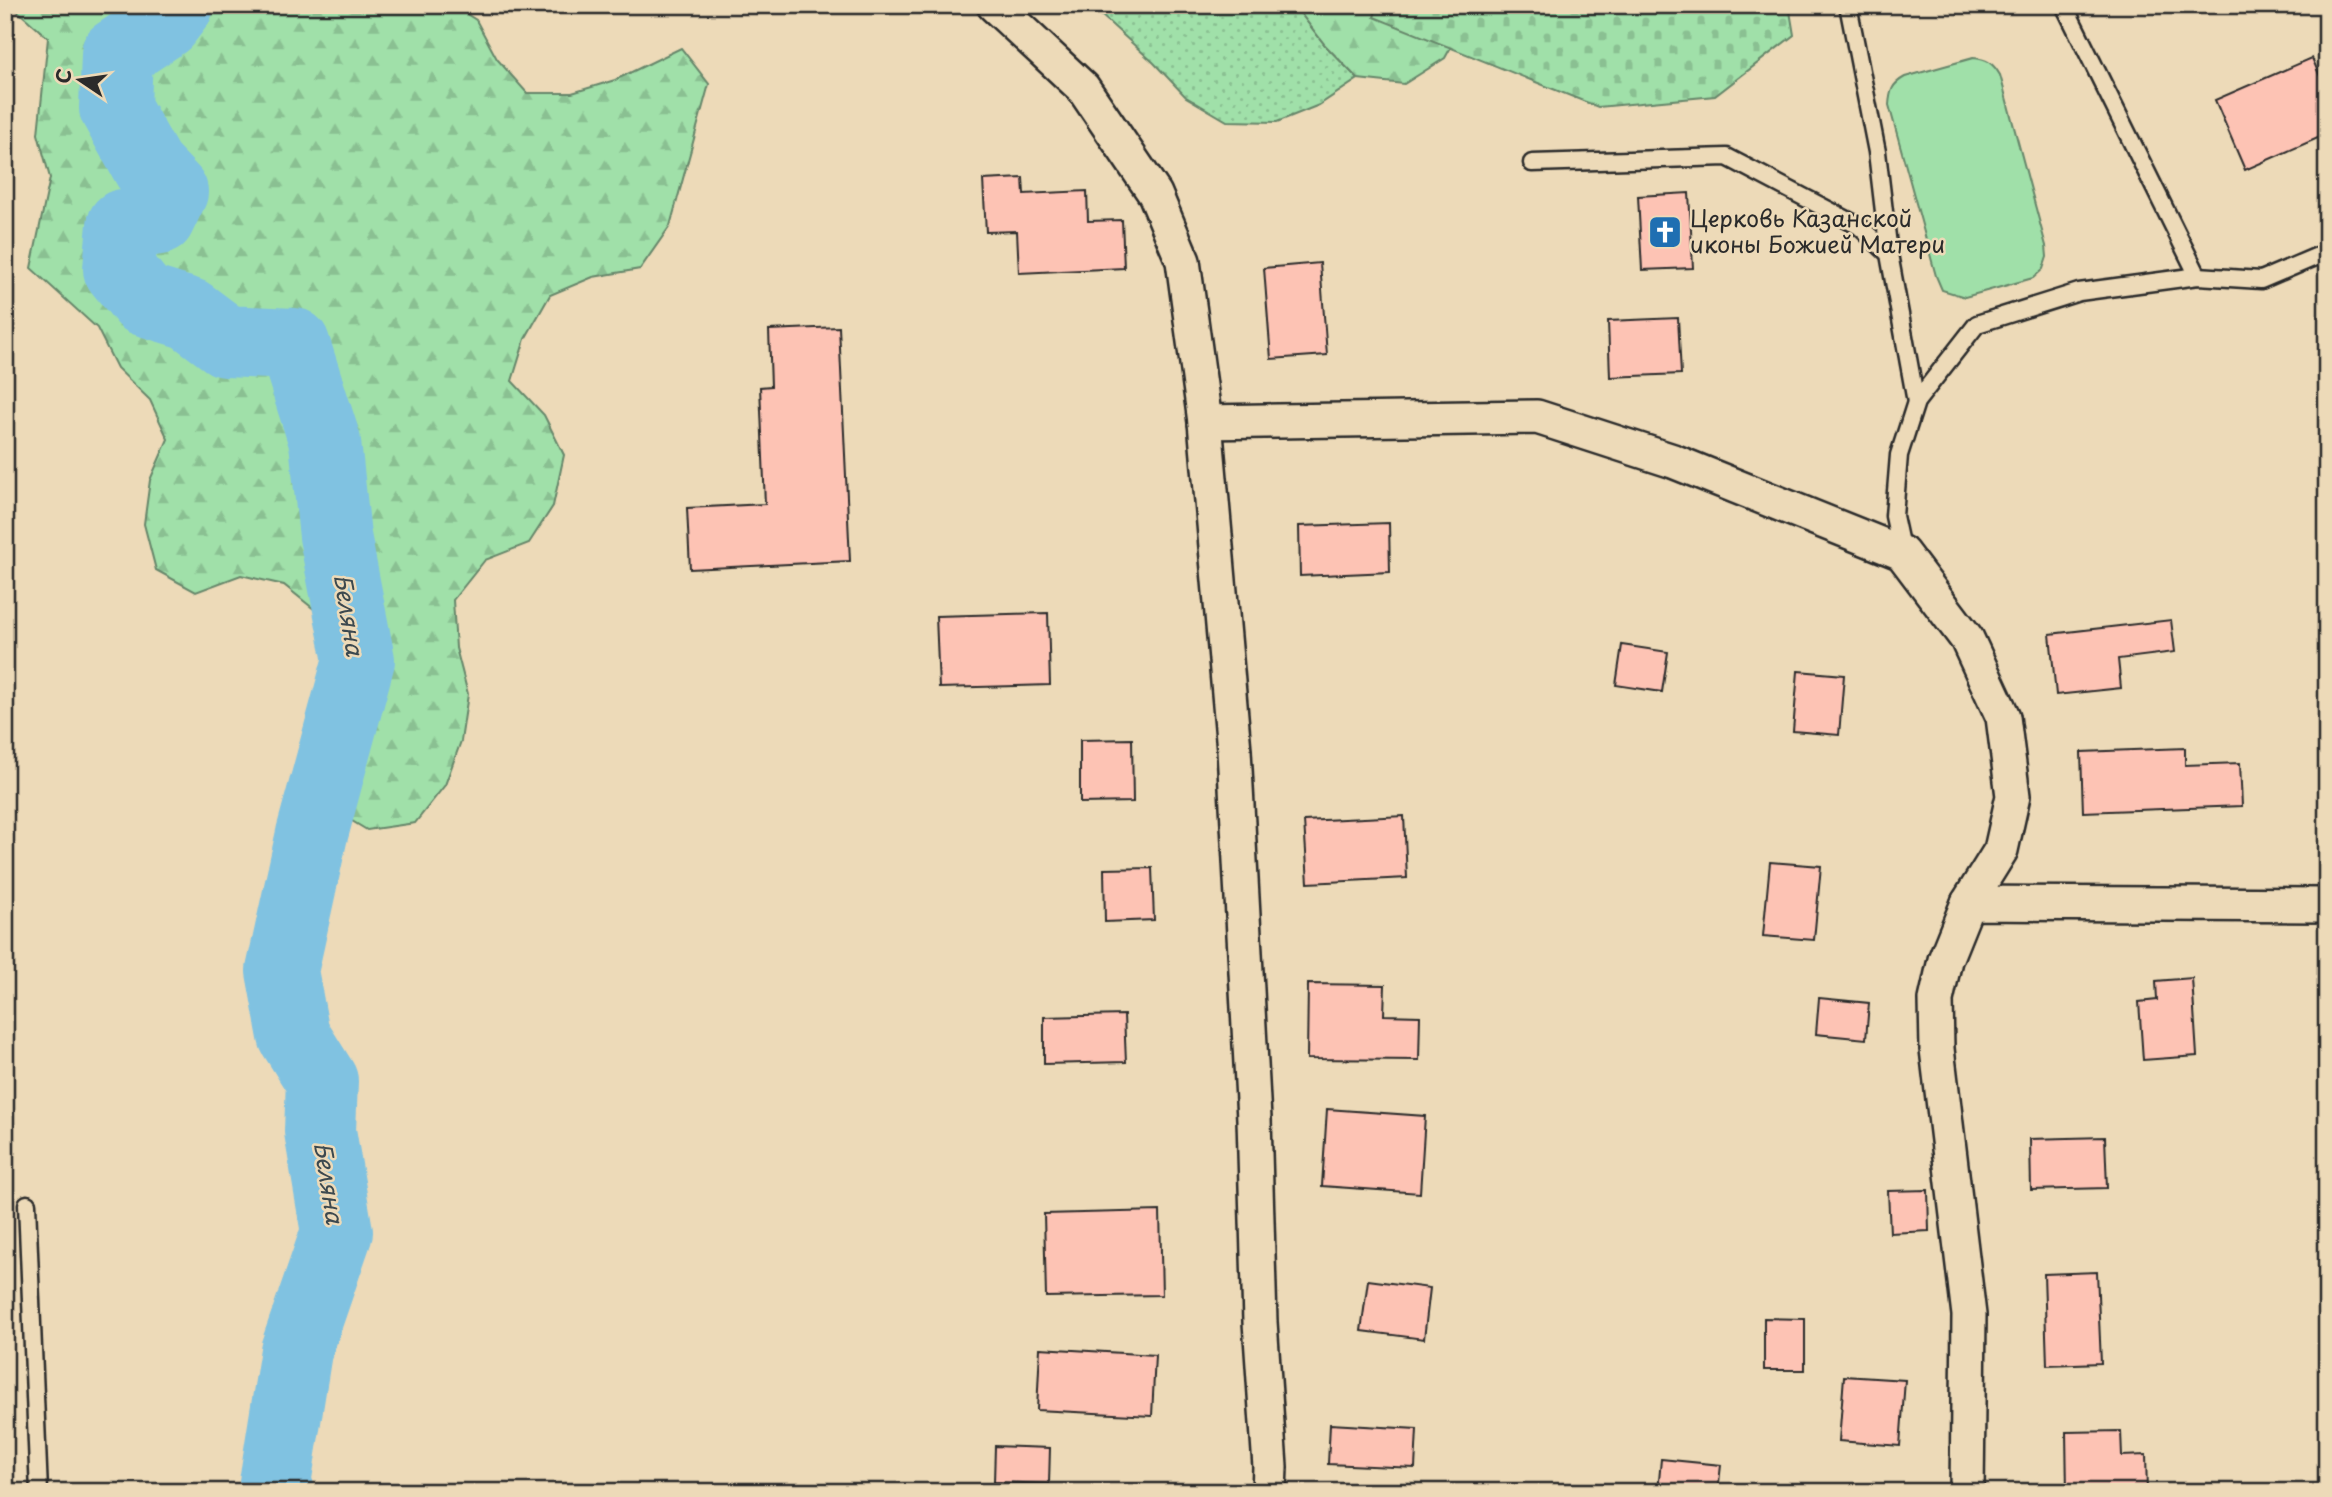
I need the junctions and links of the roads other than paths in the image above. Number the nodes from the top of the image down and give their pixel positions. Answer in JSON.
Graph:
{"nodes":[{"id":1,"x":994,"y":5,"type":"edge"},
{"id":2,"x":1848,"y":5,"type":"edge"},
{"id":3,"x":2064,"y":5,"type":"edge"},
{"id":4,"x":1532,"y":163,"type":"dead end"},
{"id":5,"x":2327,"y":252,"type":"edge"},
{"id":6,"x":1889,"y":254,"type":"junction"},
{"id":7,"x":2198,"y":276,"type":"junction"},
{"id":8,"x":1916,"y":402,"type":"junction"},
{"id":9,"x":1205,"y":422,"type":"junction"},
{"id":10,"x":1902,"y":553,"type":"junction"},
{"id":11,"x":1968,"y":904,"type":"junction"},
{"id":12,"x":2327,"y":905,"type":"edge"},
{"id":13,"x":27,"y":1203,"type":"dead end"},
{"id":14,"x":39,"y":1492,"type":"edge"},
{"id":15,"x":1269,"y":1492,"type":"edge"},
{"id":16,"x":1967,"y":1492,"type":"edge"}],
"edges":[{"from":1,"to":9,"type":"street"},
{"from":2,"to":6,"type":"lane"},
{"from":3,"to":7,"type":"lane"},
{"from":4,"to":6,"type":"lane"},
{"from":5,"to":7,"type":"lane"},
{"from":6,"to":8,"type":"lane"},
{"from":7,"to":8,"type":"lane"},
{"from":8,"to":10,"type":"lane"},
{"from":9,"to":10,"type":"street"},
{"from":9,"to":15,"type":"street"},
{"from":10,"to":11,"type":"street"},
{"from":11,"to":12,"type":"street"},
{"from":11,"to":16,"type":"street"},
{"from":13,"to":14,"type":"lane"}]}
